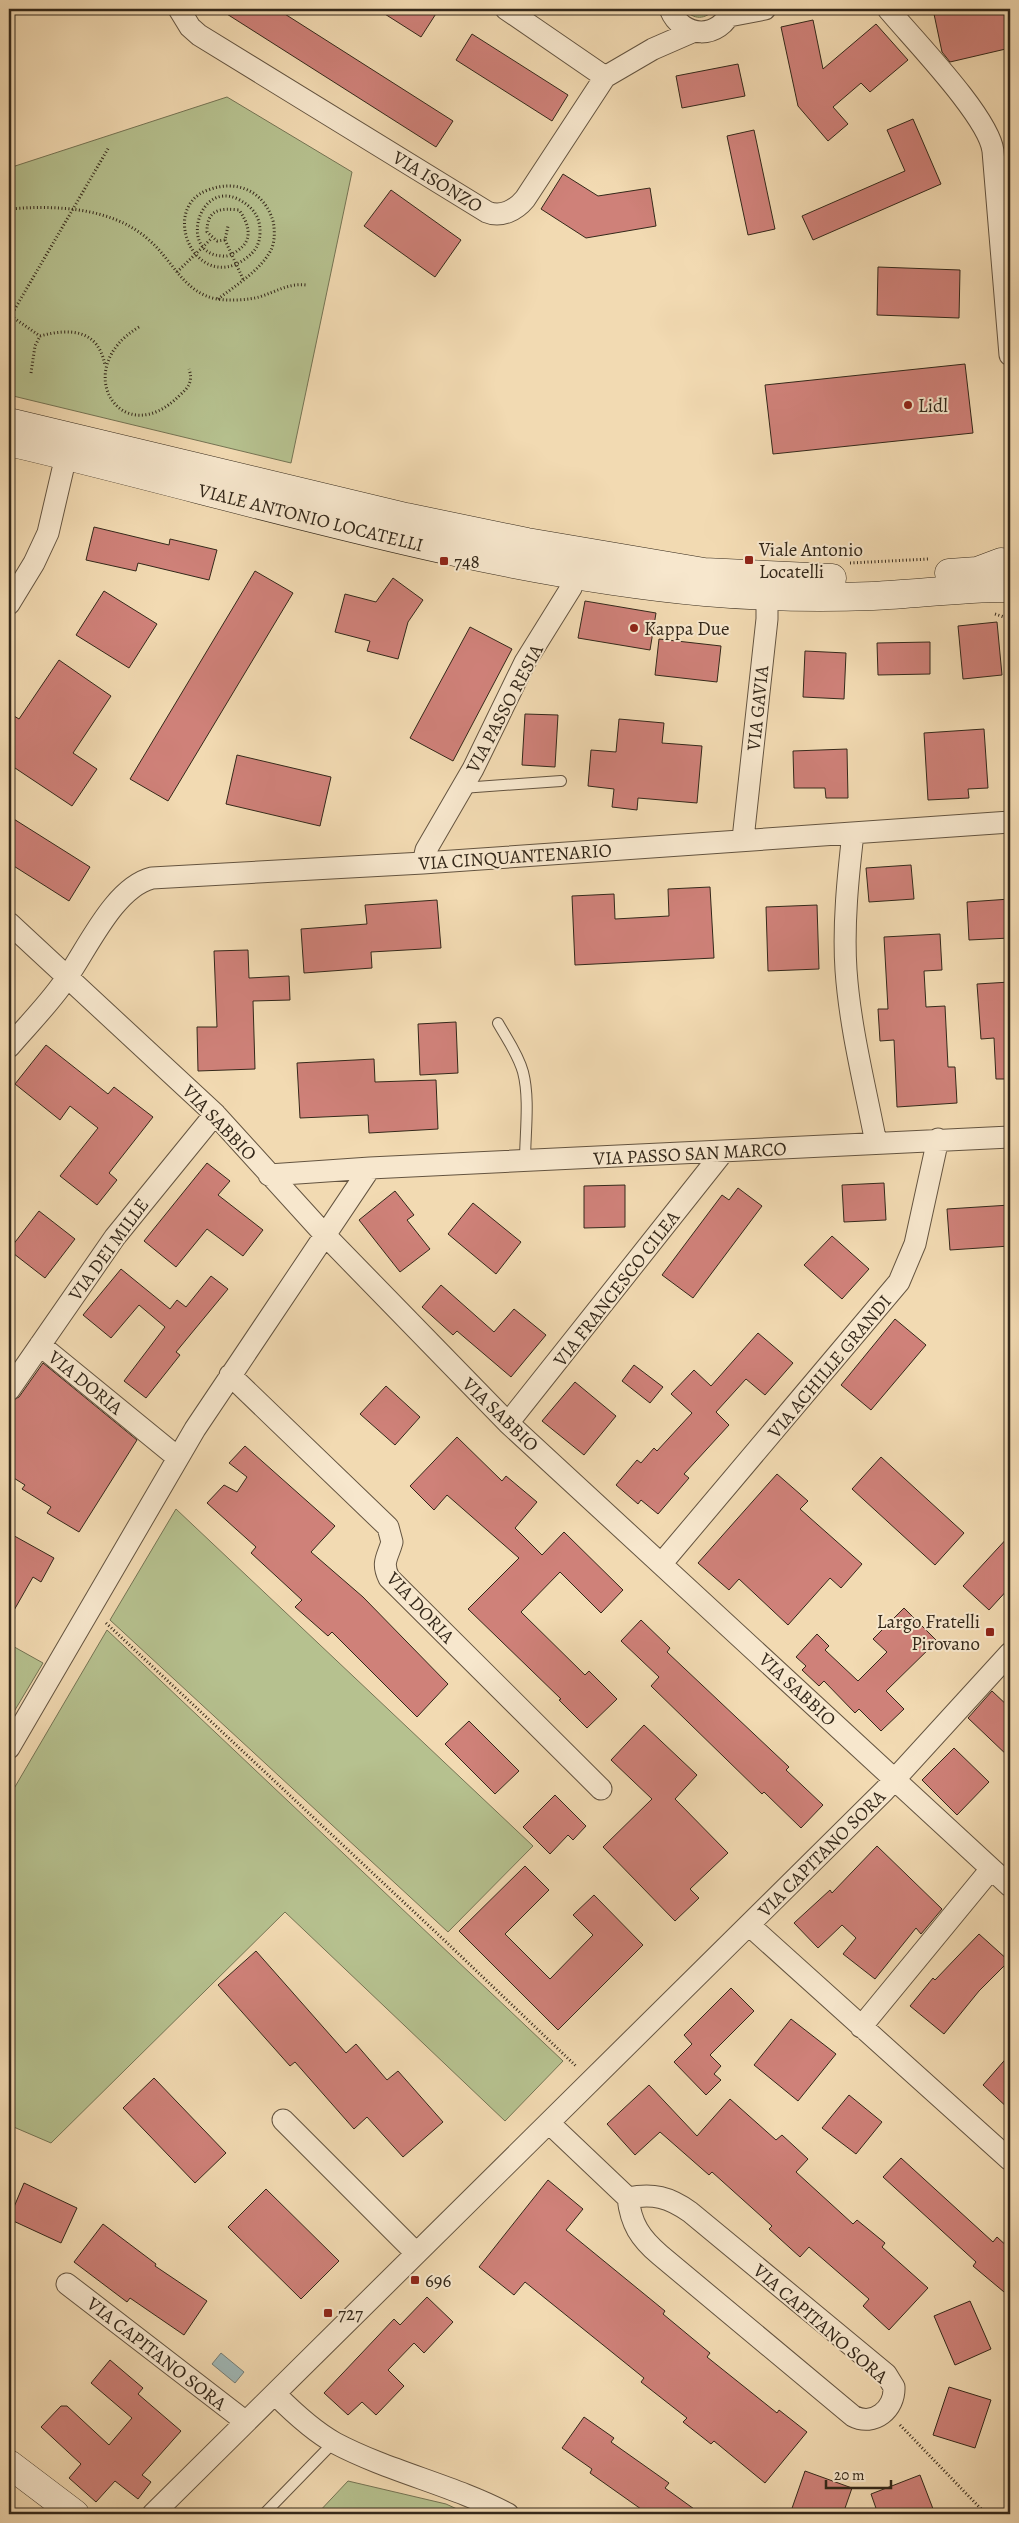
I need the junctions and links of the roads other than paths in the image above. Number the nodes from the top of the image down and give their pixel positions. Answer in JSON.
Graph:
{"nodes":[{"id":1,"x":179,"y":9,"type":"edge"},
{"id":2,"x":506,"y":9,"type":"edge"},
{"id":3,"x":670,"y":9,"type":"edge"},
{"id":4,"x":765,"y":9,"type":"edge"},
{"id":5,"x":888,"y":9,"type":"edge"},
{"id":6,"x":730,"y":12,"type":"edge"},
{"id":7,"x":692,"y":32,"type":"junction"},
{"id":8,"x":605,"y":77,"type":"junction"},
{"id":9,"x":1010,"y":353,"type":"edge"},
{"id":10,"x":9,"y":422,"type":"edge"},
{"id":11,"x":9,"y":442,"type":"edge"},
{"id":12,"x":68,"y":446,"type":"junction"},
{"id":13,"x":578,"y":563,"type":"junction"},
{"id":14,"x":1007,"y":574,"type":"edge"},
{"id":15,"x":767,"y":586,"type":"junction"},
{"id":16,"x":9,"y":604,"type":"edge"},
{"id":17,"x":561,"y":781,"type":"dead end"},
{"id":18,"x":461,"y":788,"type":"junction"},
{"id":19,"x":1010,"y":822,"type":"edge"},
{"id":20,"x":853,"y":833,"type":"junction"},
{"id":21,"x":743,"y":839,"type":"junction"},
{"id":22,"x":423,"y":863,"type":"junction"},
{"id":23,"x":9,"y":923,"type":"edge"},
{"id":24,"x":68,"y":976,"type":"junction"},
{"id":25,"x":498,"y":1023,"type":"dead end"},
{"id":26,"x":9,"y":1047,"type":"edge"},
{"id":27,"x":215,"y":1114,"type":"junction"},
{"id":28,"x":1010,"y":1137,"type":"edge"},
{"id":29,"x":938,"y":1140,"type":"junction"},
{"id":30,"x":876,"y":1143,"type":"junction"},
{"id":31,"x":723,"y":1152,"type":"junction"},
{"id":32,"x":526,"y":1162,"type":"junction"},
{"id":33,"x":370,"y":1168,"type":"junction"},
{"id":34,"x":269,"y":1175,"type":"junction"},
{"id":35,"x":325,"y":1235,"type":"junction"},
{"id":36,"x":40,"y":1345,"type":"junction"},
{"id":37,"x":230,"y":1375,"type":"junction"},
{"id":38,"x":9,"y":1390,"type":"edge"},
{"id":39,"x":508,"y":1423,"type":"junction"},
{"id":40,"x":178,"y":1458,"type":"junction"},
{"id":41,"x":662,"y":1563,"type":"junction"},
{"id":42,"x":1010,"y":1653,"type":"edge"},
{"id":43,"x":9,"y":1748,"type":"edge"},
{"id":44,"x":894,"y":1781,"type":"junction"},
{"id":45,"x":601,"y":1789,"type":"dead end"},
{"id":46,"x":991,"y":1869,"type":"junction"},
{"id":47,"x":1010,"y":1886,"type":"edge"},
{"id":48,"x":749,"y":1925,"type":"junction"},
{"id":49,"x":861,"y":2026,"type":"junction"},
{"id":50,"x":283,"y":2120,"type":"dead end"},
{"id":51,"x":549,"y":2123,"type":"junction"},
{"id":52,"x":1010,"y":2160,"type":"edge"},
{"id":53,"x":628,"y":2198,"type":"junction"},
{"id":54,"x":416,"y":2254,"type":"junction"},
{"id":55,"x":67,"y":2284,"type":"dead end"},
{"id":56,"x":276,"y":2395,"type":"junction"},
{"id":57,"x":246,"y":2422,"type":"junction"},
{"id":58,"x":334,"y":2442,"type":"junction"},
{"id":59,"x":9,"y":2464,"type":"edge"},
{"id":60,"x":75,"y":2514,"type":"edge"},
{"id":61,"x":153,"y":2514,"type":"edge"},
{"id":62,"x":264,"y":2514,"type":"edge"},
{"id":63,"x":508,"y":2514,"type":"edge"}],
"edges":[{"from":1,"to":8,"type":"street","name":"VIA ISONZO"},
{"from":2,"to":8,"type":"street"},
{"from":3,"to":7,"type":"street"},
{"from":4,"to":6,"type":"street"},
{"from":5,"to":9,"type":"street"},
{"from":6,"to":7,"type":"street","name":"VIA ISONZO"},
{"from":7,"to":8,"type":"street","name":"VIA ISONZO"},
{"from":10,"to":12,"type":"street","name":"VIALE ANTONIO LOCATELLI"},
{"from":11,"to":12,"type":"street","name":"VIALE ANTONIO LOCATELLI"},
{"from":12,"to":13,"type":"street","name":"VIALE ANTONIO LOCATELLI"},
{"from":12,"to":16,"type":"street"},
{"from":13,"to":15,"type":"street","name":"VIALE ANTONIO LOCATELLI"},
{"from":13,"to":18,"type":"street","name":"VIA PASSO RESIA"},
{"from":14,"to":15,"type":"street","name":"VIALE ANTONIO LOCATELLI"},
{"from":15,"to":21,"type":"street","name":"VIA GAVIA"},
{"from":17,"to":18,"type":"lane"},
{"from":18,"to":22,"type":"street","name":"VIA PASSO RESIA"},
{"from":19,"to":20,"type":"street","name":"VIA CINQUANTENARIO"},
{"from":20,"to":21,"type":"street","name":"VIA CINQUANTENARIO"},
{"from":20,"to":30,"type":"street"},
{"from":21,"to":22,"type":"street","name":"VIA CINQUANTENARIO"},
{"from":22,"to":24,"type":"street","name":"VIA CINQUANTENARIO"},
{"from":23,"to":24,"type":"street","name":"VIA SABBIO"},
{"from":24,"to":26,"type":"street","name":"VIA CINQUANTENARIO"},
{"from":24,"to":27,"type":"street","name":"VIA SABBIO"},
{"from":25,"to":32,"type":"lane"},
{"from":27,"to":34,"type":"street","name":"VIA SABBIO"},
{"from":27,"to":36,"type":"street","name":"VIA DEI MILLE"},
{"from":28,"to":29,"type":"street","name":"VIA PASSO SAN MARCO"},
{"from":29,"to":30,"type":"street","name":"VIA PASSO SAN MARCO"},
{"from":29,"to":41,"type":"street","name":"VIA ACHILLE GRANDI"},
{"from":30,"to":31,"type":"street","name":"VIA PASSO SAN MARCO"},
{"from":31,"to":32,"type":"street","name":"VIA PASSO SAN MARCO"},
{"from":31,"to":39,"type":"street","name":"VIA FRANCESCO CILEA"},
{"from":32,"to":33,"type":"street","name":"VIA PASSO SAN MARCO"},
{"from":33,"to":34,"type":"street","name":"VIA PASSO SAN MARCO"},
{"from":33,"to":35,"type":"street"},
{"from":34,"to":35,"type":"street","name":"VIA SABBIO"},
{"from":35,"to":37,"type":"street"},
{"from":35,"to":39,"type":"street","name":"VIA SABBIO"},
{"from":36,"to":38,"type":"street","name":"VIA DEI MILLE"},
{"from":36,"to":40,"type":"street","name":"VIA DORIA"},
{"from":37,"to":40,"type":"street"},
{"from":37,"to":45,"type":"street","name":"VIA DORIA"},
{"from":39,"to":41,"type":"street","name":"VIA SABBIO"},
{"from":40,"to":43,"type":"street"},
{"from":41,"to":44,"type":"street","name":"VIA SABBIO"},
{"from":42,"to":44,"type":"street"},
{"from":44,"to":46,"type":"street","name":"VIA SABBIO"},
{"from":44,"to":48,"type":"street","name":"VIA CAPITANO SORA"},
{"from":46,"to":47,"type":"street","name":"VIA SABBIO"},
{"from":46,"to":49,"type":"street"},
{"from":48,"to":49,"type":"street","name":"VIA CAPITANO SORA"},
{"from":48,"to":51,"type":"street","name":"VIA CAPITANO SORA"},
{"from":49,"to":52,"type":"street","name":"VIA CAPITANO SORA"},
{"from":50,"to":54,"type":"street"},
{"from":51,"to":53,"type":"street"},
{"from":51,"to":54,"type":"street","name":"VIA CAPITANO SORA"},
{"from":53,"to":53,"type":"street","name":"VIA CAPITANO SORA"},
{"from":54,"to":56,"type":"street","name":"VIA CAPITANO SORA"},
{"from":55,"to":57,"type":"street","name":"VIA CAPITANO SORA"},
{"from":56,"to":57,"type":"street","name":"VIA CAPITANO SORA"},
{"from":56,"to":58,"type":"street"},
{"from":57,"to":61,"type":"street","name":"VIA CAPITANO SORA"},
{"from":58,"to":62,"type":"lane"},
{"from":58,"to":63,"type":"street"},
{"from":59,"to":60,"type":"street"}]}
